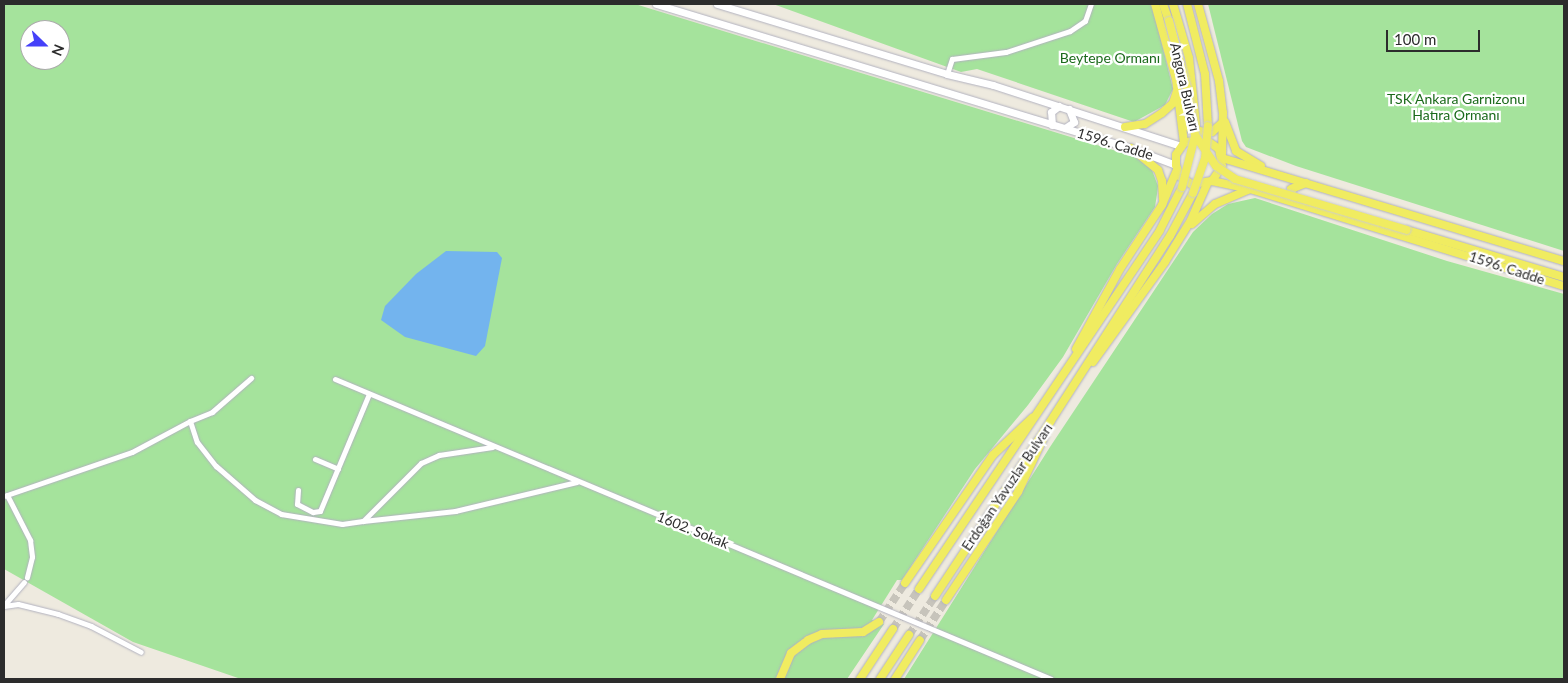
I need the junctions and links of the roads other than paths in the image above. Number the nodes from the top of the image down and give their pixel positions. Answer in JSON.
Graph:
{"nodes":[{"id":1,"x":656,"y":4,"type":"edge"},
{"id":2,"x":716,"y":4,"type":"edge"},
{"id":3,"x":1091,"y":4,"type":"edge"},
{"id":4,"x":1155,"y":4,"type":"edge"},
{"id":5,"x":1163,"y":4,"type":"edge"},
{"id":6,"x":1173,"y":4,"type":"edge"},
{"id":7,"x":1187,"y":4,"type":"edge"},
{"id":8,"x":1198,"y":4,"type":"edge"},
{"id":9,"x":947,"y":74,"type":"junction"},
{"id":10,"x":1178,"y":89,"type":"junction"},
{"id":11,"x":1059,"y":106,"type":"junction"},
{"id":12,"x":1069,"y":109,"type":"junction"},
{"id":13,"x":1223,"y":113,"type":"junction"},
{"id":14,"x":1184,"y":122,"type":"junction"},
{"id":15,"x":1223,"y":122,"type":"junction"},
{"id":16,"x":1052,"y":125,"type":"junction"},
{"id":17,"x":1125,"y":127,"type":"junction"},
{"id":18,"x":1064,"y":129,"type":"junction"},
{"id":19,"x":1183,"y":145,"type":"junction"},
{"id":20,"x":1131,"y":148,"type":"junction"},
{"id":21,"x":1222,"y":156,"type":"junction"},
{"id":22,"x":1216,"y":166,"type":"joint"},
{"id":23,"x":1176,"y":168,"type":"junction"},
{"id":24,"x":1286,"y":176,"type":"junction"},
{"id":25,"x":1210,"y":183,"type":"junction"},
{"id":26,"x":1308,"y":183,"type":"junction"},
{"id":27,"x":1182,"y":187,"type":"joint"},
{"id":28,"x":1250,"y":189,"type":"junction"},
{"id":29,"x":1193,"y":193,"type":"joint"},
{"id":30,"x":1162,"y":205,"type":"junction"},
{"id":31,"x":1301,"y":206,"type":"junction"},
{"id":32,"x":1182,"y":234,"type":"junction"},
{"id":33,"x":1564,"y":260,"type":"edge"},
{"id":34,"x":1564,"y":277,"type":"edge"},
{"id":35,"x":1564,"y":286,"type":"edge"},
{"id":36,"x":1063,"y":375,"type":"junction"},
{"id":37,"x":251,"y":378,"type":"dead end"},
{"id":38,"x":1078,"y":378,"type":"junction"},
{"id":39,"x":335,"y":379,"type":"dead end"},
{"id":40,"x":369,"y":394,"type":"junction"},
{"id":41,"x":1037,"y":414,"type":"junction"},
{"id":42,"x":190,"y":421,"type":"junction"},
{"id":43,"x":1050,"y":422,"type":"junction"},
{"id":44,"x":492,"y":446,"type":"junction"},
{"id":45,"x":315,"y":459,"type":"dead end"},
{"id":46,"x":338,"y":469,"type":"junction"},
{"id":47,"x":578,"y":482,"type":"junction"},
{"id":48,"x":298,"y":490,"type":"dead end"},
{"id":49,"x":6,"y":495,"type":"edge"},
{"id":50,"x":363,"y":521,"type":"junction"},
{"id":51,"x":905,"y":583,"type":"tunnel mouth"},
{"id":52,"x":919,"y":589,"type":"tunnel mouth"},
{"id":53,"x":935,"y":596,"type":"tunnel mouth"},
{"id":54,"x":946,"y":600,"type":"tunnel mouth"},
{"id":55,"x":4,"y":606,"type":"edge"},
{"id":56,"x":879,"y":622,"type":"tunnel mouth"},
{"id":57,"x":893,"y":628,"type":"tunnel mouth"},
{"id":58,"x":909,"y":636,"type":"tunnel mouth"},
{"id":59,"x":920,"y":640,"type":"tunnel mouth"},
{"id":60,"x":141,"y":652,"type":"dead end"},
{"id":61,"x":780,"y":679,"type":"edge"},
{"id":62,"x":860,"y":679,"type":"edge"},
{"id":63,"x":880,"y":679,"type":"edge"},
{"id":64,"x":895,"y":679,"type":"edge"},
{"id":65,"x":1051,"y":679,"type":"edge"}],
"edges":[{"from":1,"to":16,"type":"main road","name":"1596. Cadde"},
{"from":2,"to":9,"type":"main road","name":"1596. Cadde"},
{"from":3,"to":9,"type":"street"},
{"from":4,"to":10,"type":"main road","name":"Angora Bulvarı"},
{"from":5,"to":22,"type":"main road","name":"Angora Bulvarı","bridge":true},
{"from":6,"to":27,"type":"main road","name":"Angora Bulvarı","bridge":true},
{"from":7,"to":29,"type":"main road","name":"Angora Bulvarı","bridge":true},
{"from":8,"to":13,"type":"main road","name":"Angora Bulvarı"},
{"from":9,"to":11,"type":"main road","name":"1596. Cadde"},
{"from":10,"to":14,"type":"main road","name":"Angora Bulvarı"},
{"from":10,"to":17,"type":"main road"},
{"from":11,"to":12,"type":"main road","name":"1596. Cadde"},
{"from":11,"to":16,"type":"main road"},
{"from":12,"to":17,"type":"main road","name":"1596. Cadde"},
{"from":12,"to":18,"type":"main road"},
{"from":13,"to":15,"type":"main road","name":"Angora Bulvarı"},
{"from":13,"to":24,"type":"main road"},
{"from":14,"to":15,"type":"main road"},
{"from":14,"to":19,"type":"main road","name":"Angora Bulvarı"},
{"from":15,"to":21,"type":"main road","name":"Angora Bulvarı"},
{"from":16,"to":18,"type":"main road","name":"1596. Cadde"},
{"from":17,"to":19,"type":"main road","name":"1596. Cadde"},
{"from":18,"to":20,"type":"main road","name":"1596. Cadde"},
{"from":19,"to":21,"type":"main road","name":"1596. Cadde"},
{"from":19,"to":23,"type":"main road"},
{"from":20,"to":23,"type":"main road","name":"1596. Cadde"},
{"from":20,"to":30,"type":"main road"},
{"from":21,"to":24,"type":"main road","name":"1596. Cadde"},
{"from":21,"to":25,"type":"main road"},
{"from":22,"to":34,"type":"main road","name":"1596. Cadde","bridge":true},
{"from":23,"to":25,"type":"main road","name":"1596. Cadde"},
{"from":23,"to":30,"type":"main road","name":"Erdoğan Yavuzlar Bulvarı"},
{"from":24,"to":26,"type":"main road","name":"1596. Cadde"},
{"from":25,"to":28,"type":"main road","name":"1596. Cadde"},
{"from":25,"to":32,"type":"main road","name":"Erdoğan Yavuzlar Bulvarı"},
{"from":26,"to":31,"type":"main road"},
{"from":26,"to":33,"type":"main road","name":"1596. Cadde"},
{"from":27,"to":36,"type":"main road","name":"Erdoğan Yavuzlar Bulvarı"},
{"from":28,"to":31,"type":"main road","name":"1596. Cadde"},
{"from":28,"to":32,"type":"main road"},
{"from":29,"to":38,"type":"main road","name":"Erdoğan Yavuzlar Bulvarı"},
{"from":30,"to":36,"type":"main road","name":"Erdoğan Yavuzlar Bulvarı"},
{"from":31,"to":35,"type":"main road","name":"1596. Cadde"},
{"from":32,"to":38,"type":"main road","name":"Erdoğan Yavuzlar Bulvarı"},
{"from":36,"to":41,"type":"main road","name":"Erdoğan Yavuzlar Bulvarı"},
{"from":37,"to":42,"type":"street"},
{"from":38,"to":43,"type":"main road","name":"Erdoğan Yavuzlar Bulvarı"},
{"from":39,"to":40,"type":"street","name":"1602. Sokak"},
{"from":40,"to":44,"type":"street","name":"1602. Sokak"},
{"from":40,"to":46,"type":"street"},
{"from":41,"to":51,"type":"main road"},
{"from":41,"to":52,"type":"main road","name":"Erdoğan Yavuzlar Bulvarı"},
{"from":42,"to":49,"type":"street"},
{"from":42,"to":50,"type":"street"},
{"from":43,"to":53,"type":"main road","name":"Erdoğan Yavuzlar Bulvarı"},
{"from":43,"to":54,"type":"main road"},
{"from":44,"to":47,"type":"street","name":"1602. Sokak"},
{"from":44,"to":50,"type":"street"},
{"from":45,"to":46,"type":"street"},
{"from":46,"to":48,"type":"street"},
{"from":47,"to":50,"type":"street"},
{"from":47,"to":65,"type":"street","name":"1602. Sokak"},
{"from":49,"to":55,"type":"street"},
{"from":55,"to":60,"type":"street"},
{"from":56,"to":61,"type":"main road"},
{"from":57,"to":62,"type":"main road"},
{"from":58,"to":63,"type":"main road"},
{"from":59,"to":64,"type":"main road"}]}
